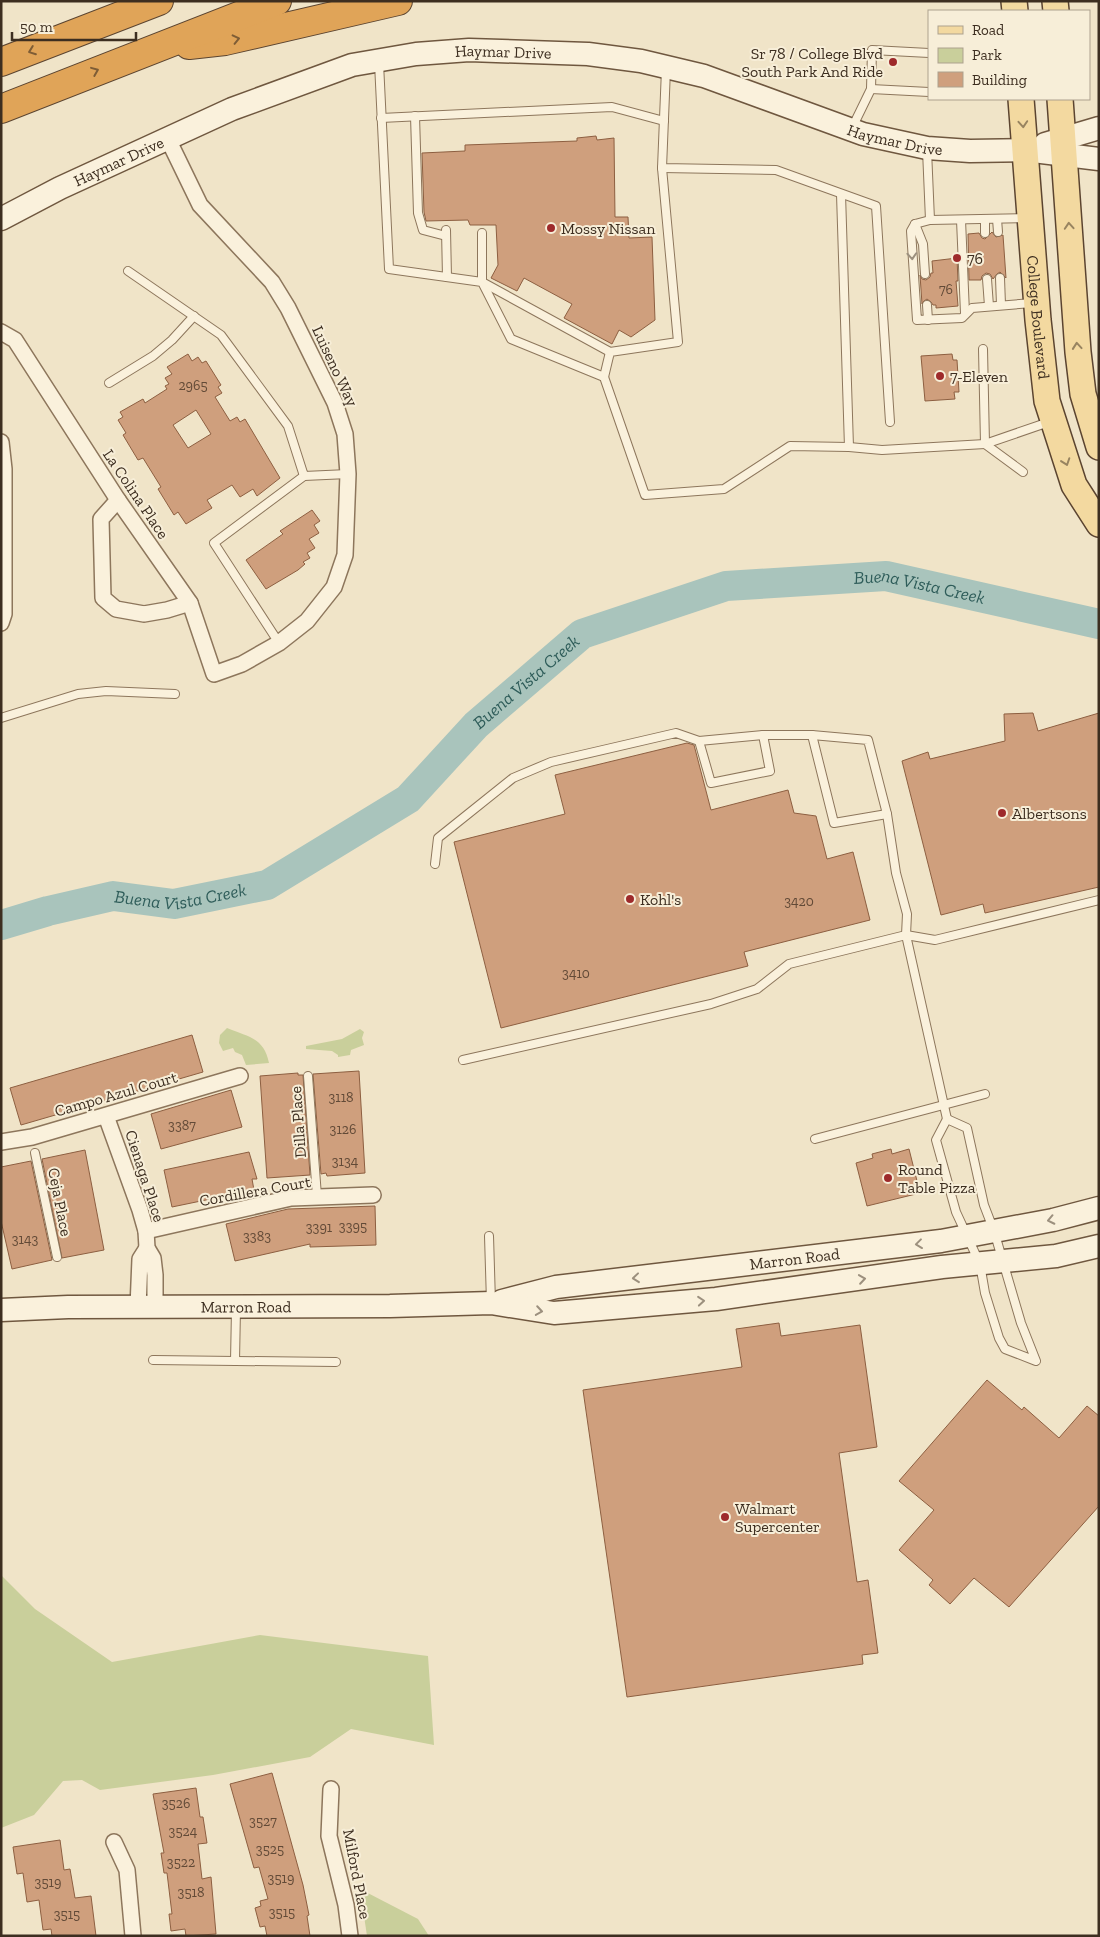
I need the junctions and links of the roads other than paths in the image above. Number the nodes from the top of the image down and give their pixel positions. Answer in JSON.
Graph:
{"nodes":[{"id":1,"x":139,"y":1,"type":"edge"},
{"id":2,"x":159,"y":1,"type":"edge"},
{"id":3,"x":277,"y":1,"type":"edge"},
{"id":4,"x":398,"y":1,"type":"edge"},
{"id":5,"x":68,"y":36,"type":"junction"},
{"id":6,"x":153,"y":48,"type":"junction"},
{"id":7,"x":928,"y":53,"type":"edge"},
{"id":8,"x":378,"y":61,"type":"junction"},
{"id":9,"x":1,"y":62,"type":"edge"},
{"id":10,"x":666,"y":67,"type":"junction"},
{"id":11,"x":871,"y":89,"type":"junction"},
{"id":12,"x":928,"y":92,"type":"edge"},
{"id":13,"x":1021,"y":100,"type":"edge"},
{"id":14,"x":1060,"y":100,"type":"edge"},
{"id":15,"x":1,"y":109,"type":"edge"},
{"id":16,"x":415,"y":116,"type":"junction"},
{"id":17,"x":381,"y":118,"type":"junction"},
{"id":18,"x":664,"y":121,"type":"junction"},
{"id":19,"x":1099,"y":128,"type":"edge"},
{"id":20,"x":851,"y":130,"type":"junction"},
{"id":21,"x":168,"y":139,"type":"junction"},
{"id":22,"x":1063,"y":147,"type":"junction"},
{"id":23,"x":927,"y":148,"type":"junction"},
{"id":24,"x":1025,"y":150,"type":"junction"},
{"id":25,"x":1099,"y":159,"type":"edge"},
{"id":26,"x":662,"y":168,"type":"junction"},
{"id":27,"x":841,"y":194,"type":"junction"},
{"id":28,"x":1030,"y":218,"type":"junction"},
{"id":29,"x":1,"y":219,"type":"edge"},
{"id":30,"x":985,"y":219,"type":"junction"},
{"id":31,"x":997,"y":219,"type":"junction"},
{"id":32,"x":930,"y":220,"type":"junction"},
{"id":33,"x":961,"y":220,"type":"junction"},
{"id":34,"x":915,"y":224,"type":"junction"},
{"id":35,"x":998,"y":232,"type":"dead end"},
{"id":36,"x":482,"y":233,"type":"dead end"},
{"id":37,"x":985,"y":233,"type":"dead end"},
{"id":38,"x":128,"y":271,"type":"dead end"},
{"id":39,"x":925,"y":274,"type":"dead end"},
{"id":40,"x":447,"y":277,"type":"junction"},
{"id":41,"x":1000,"y":278,"type":"dead end"},
{"id":42,"x":988,"y":279,"type":"dead end"},
{"id":43,"x":482,"y":282,"type":"junction"},
{"id":44,"x":1037,"y":303,"type":"junction"},
{"id":45,"x":927,"y":305,"type":"dead end"},
{"id":46,"x":1001,"y":305,"type":"junction"},
{"id":47,"x":989,"y":306,"type":"junction"},
{"id":48,"x":965,"y":313,"type":"junction"},
{"id":49,"x":194,"y":316,"type":"junction"},
{"id":50,"x":928,"y":320,"type":"junction"},
{"id":51,"x":1,"y":332,"type":"edge"},
{"id":52,"x":983,"y":348,"type":"dead end"},
{"id":53,"x":610,"y":352,"type":"junction"},
{"id":54,"x":1042,"y":364,"type":"junction"},
{"id":55,"x":604,"y":377,"type":"junction"},
{"id":56,"x":109,"y":383,"type":"dead end"},
{"id":57,"x":1087,"y":394,"type":"junction"},
{"id":58,"x":1052,"y":421,"type":"junction"},
{"id":59,"x":890,"y":422,"type":"dead end"},
{"id":60,"x":1,"y":442,"type":"edge"},
{"id":61,"x":985,"y":444,"type":"junction"},
{"id":62,"x":1098,"y":446,"type":"edge"},
{"id":63,"x":849,"y":447,"type":"junction"},
{"id":64,"x":1023,"y":472,"type":"dead end"},
{"id":65,"x":348,"y":474,"type":"junction"},
{"id":66,"x":304,"y":476,"type":"junction"},
{"id":67,"x":118,"y":500,"type":"junction"},
{"id":68,"x":1099,"y":524,"type":"edge"},
{"id":69,"x":190,"y":604,"type":"junction"},
{"id":70,"x":1,"y":624,"type":"edge"},
{"id":71,"x":279,"y":643,"type":"junction"},
{"id":72,"x":214,"y":674,"type":"joint"},
{"id":73,"x":175,"y":694,"type":"dead end"},
{"id":74,"x":1,"y":718,"type":"edge"},
{"id":75,"x":763,"y":735,"type":"junction"},
{"id":76,"x":812,"y":735,"type":"junction"},
{"id":77,"x":699,"y":741,"type":"junction"},
{"id":78,"x":887,"y":814,"type":"junction"},
{"id":79,"x":435,"y":864,"type":"dead end"},
{"id":80,"x":1099,"y":900,"type":"edge"},
{"id":81,"x":906,"y":936,"type":"junction"},
{"id":82,"x":463,"y":1060,"type":"dead end"},
{"id":83,"x":240,"y":1076,"type":"dead end"},
{"id":84,"x":308,"y":1076,"type":"dead end"},
{"id":85,"x":985,"y":1094,"type":"dead end"},
{"id":86,"x":945,"y":1105,"type":"junction"},
{"id":87,"x":106,"y":1116,"type":"junction"},
{"id":88,"x":947,"y":1119,"type":"junction"},
{"id":89,"x":815,"y":1138,"type":"dead end"},
{"id":90,"x":1,"y":1142,"type":"edge"},
{"id":91,"x":36,"y":1153,"type":"dead end"},
{"id":92,"x":373,"y":1195,"type":"dead end"},
{"id":93,"x":316,"y":1196,"type":"junction"},
{"id":94,"x":1099,"y":1208,"type":"edge"},
{"id":95,"x":146,"y":1231,"type":"junction"},
{"id":96,"x":994,"y":1231,"type":"junction"},
{"id":97,"x":489,"y":1236,"type":"dead end"},
{"id":98,"x":967,"y":1236,"type":"junction"},
{"id":99,"x":1099,"y":1246,"type":"edge"},
{"id":100,"x":57,"y":1257,"type":"dead end"},
{"id":101,"x":1004,"y":1262,"type":"junction"},
{"id":102,"x":980,"y":1264,"type":"junction"},
{"id":103,"x":491,"y":1303,"type":"junction"},
{"id":104,"x":146,"y":1307,"type":"junction"},
{"id":105,"x":236,"y":1307,"type":"junction"},
{"id":106,"x":1,"y":1310,"type":"edge"},
{"id":107,"x":153,"y":1360,"type":"dead end"},
{"id":108,"x":235,"y":1361,"type":"junction"},
{"id":109,"x":336,"y":1362,"type":"dead end"},
{"id":110,"x":331,"y":1789,"type":"dead end"},
{"id":111,"x":114,"y":1842,"type":"dead end"},
{"id":112,"x":133,"y":1936,"type":"edge"},
{"id":113,"x":350,"y":1936,"type":"edge"}],
"edges":[{"from":1,"to":5,"type":"highway"},
{"from":2,"to":5,"type":"highway"},
{"from":3,"to":6,"type":"highway"},
{"from":6,"to":4,"type":"highway","one_way":true},
{"from":5,"to":9,"type":"highway","one_way":true},
{"from":15,"to":6,"type":"highway","one_way":true},
{"from":7,"to":11,"type":"lane"},
{"from":8,"to":10,"type":"street","name":"Haymar Drive"},
{"from":8,"to":17,"type":"lane"},
{"from":8,"to":21,"type":"street","name":"Haymar Drive"},
{"from":10,"to":18,"type":"lane"},
{"from":10,"to":20,"type":"street","name":"Haymar Drive"},
{"from":11,"to":12,"type":"lane"},
{"from":11,"to":20,"type":"lane"},
{"from":13,"to":24,"type":"main road","name":"College Boulevard","one_way":true},
{"from":14,"to":22,"type":"main road"},
{"from":16,"to":17,"type":"lane"},
{"from":16,"to":18,"type":"lane"},
{"from":16,"to":40,"type":"lane"},
{"from":17,"to":40,"type":"lane"},
{"from":18,"to":26,"type":"lane"},
{"from":19,"to":22,"type":"street"},
{"from":20,"to":23,"type":"street","name":"Haymar Drive"},
{"from":21,"to":29,"type":"street","name":"Haymar Drive"},
{"from":21,"to":65,"type":"street","name":"Luiseno Way"},
{"from":22,"to":24,"type":"street","name":"Haymar Drive"},
{"from":22,"to":25,"type":"street","name":"Haymar Drive"},
{"from":57,"to":22,"type":"main road","one_way":true},
{"from":23,"to":24,"type":"street","name":"Haymar Drive"},
{"from":23,"to":32,"type":"lane"},
{"from":24,"to":28,"type":"main road","name":"College Boulevard"},
{"from":26,"to":27,"type":"lane"},
{"from":26,"to":53,"type":"lane"},
{"from":27,"to":59,"type":"lane"},
{"from":27,"to":63,"type":"lane"},
{"from":28,"to":31,"type":"lane"},
{"from":28,"to":44,"type":"main road","name":"College Boulevard"},
{"from":30,"to":31,"type":"lane"},
{"from":30,"to":33,"type":"lane"},
{"from":30,"to":37,"type":"lane"},
{"from":31,"to":35,"type":"lane"},
{"from":32,"to":33,"type":"lane"},
{"from":32,"to":34,"type":"lane"},
{"from":33,"to":48,"type":"lane"},
{"from":34,"to":39,"type":"lane"},
{"from":34,"to":50,"type":"lane","one_way":true},
{"from":36,"to":43,"type":"lane"},
{"from":38,"to":49,"type":"lane"},
{"from":40,"to":43,"type":"lane"},
{"from":41,"to":46,"type":"lane"},
{"from":42,"to":47,"type":"lane"},
{"from":43,"to":53,"type":"lane"},
{"from":43,"to":55,"type":"lane"},
{"from":44,"to":46,"type":"lane"},
{"from":44,"to":54,"type":"main road","name":"College Boulevard"},
{"from":45,"to":50,"type":"lane"},
{"from":46,"to":47,"type":"lane"},
{"from":47,"to":48,"type":"lane"},
{"from":48,"to":50,"type":"lane"},
{"from":49,"to":56,"type":"lane"},
{"from":49,"to":66,"type":"lane"},
{"from":51,"to":67,"type":"street","name":"La Colina Place"},
{"from":52,"to":61,"type":"lane"},
{"from":53,"to":55,"type":"lane"},
{"from":54,"to":57,"type":"main road"},
{"from":54,"to":58,"type":"main road","name":"College Boulevard"},
{"from":55,"to":63,"type":"lane"},
{"from":57,"to":62,"type":"main road"},
{"from":58,"to":61,"type":"lane"},
{"from":58,"to":62,"type":"main road"},
{"from":58,"to":68,"type":"main road","name":"College Boulevard","one_way":true},
{"from":60,"to":70,"type":"street"},
{"from":61,"to":63,"type":"lane"},
{"from":61,"to":64,"type":"lane"},
{"from":65,"to":66,"type":"lane"},
{"from":65,"to":71,"type":"street","name":"Luiseno Way"},
{"from":66,"to":71,"type":"lane"},
{"from":67,"to":69,"type":"street","name":"La Colina Place"},
{"from":67,"to":69,"type":"street"},
{"from":69,"to":72,"type":"street","name":"La Colina Place"},
{"from":71,"to":72,"type":"street","name":"Luiseno Way"},
{"from":73,"to":74,"type":"lane"},
{"from":75,"to":76,"type":"lane"},
{"from":75,"to":77,"type":"lane"},
{"from":75,"to":77,"type":"lane"},
{"from":76,"to":78,"type":"lane"},
{"from":76,"to":78,"type":"lane"},
{"from":77,"to":79,"type":"lane"},
{"from":78,"to":81,"type":"lane"},
{"from":80,"to":81,"type":"lane"},
{"from":81,"to":82,"type":"lane"},
{"from":81,"to":86,"type":"lane"},
{"from":83,"to":87,"type":"street","name":"Campo Azul Court"},
{"from":84,"to":93,"type":"lane","name":"Dilla Place"},
{"from":85,"to":86,"type":"lane"},
{"from":86,"to":88,"type":"lane"},
{"from":86,"to":89,"type":"lane"},
{"from":87,"to":90,"type":"street","name":"Campo Azul Court"},
{"from":87,"to":95,"type":"street","name":"Cienaga Place"},
{"from":88,"to":96,"type":"lane"},
{"from":88,"to":98,"type":"lane"},
{"from":91,"to":100,"type":"lane","name":"Ceja Place"},
{"from":92,"to":93,"type":"street","name":"Cordillera Court"},
{"from":93,"to":95,"type":"street","name":"Cordillera Court"},
{"from":94,"to":96,"type":"street","name":"Marron Road","one_way":true},
{"from":95,"to":104,"type":"street","name":"Cienaga Place"},
{"from":96,"to":98,"type":"street","name":"Marron Road"},
{"from":96,"to":101,"type":"lane"},
{"from":97,"to":103,"type":"lane"},
{"from":98,"to":102,"type":"lane"},
{"from":98,"to":103,"type":"street","name":"Marron Road","one_way":true},
{"from":99,"to":101,"type":"street","name":"Marron Road"},
{"from":101,"to":102,"type":"street","name":"Marron Road"},
{"from":101,"to":102,"type":"lane"},
{"from":103,"to":102,"type":"street","name":"Marron Road","one_way":true},
{"from":103,"to":105,"type":"street","name":"Marron Road"},
{"from":104,"to":105,"type":"street","name":"Marron Road"},
{"from":104,"to":106,"type":"street","name":"Marron Road"},
{"from":105,"to":108,"type":"lane"},
{"from":107,"to":108,"type":"lane"},
{"from":108,"to":109,"type":"lane"},
{"from":110,"to":113,"type":"street","name":"Milford Place"},
{"from":111,"to":112,"type":"street"}]}
